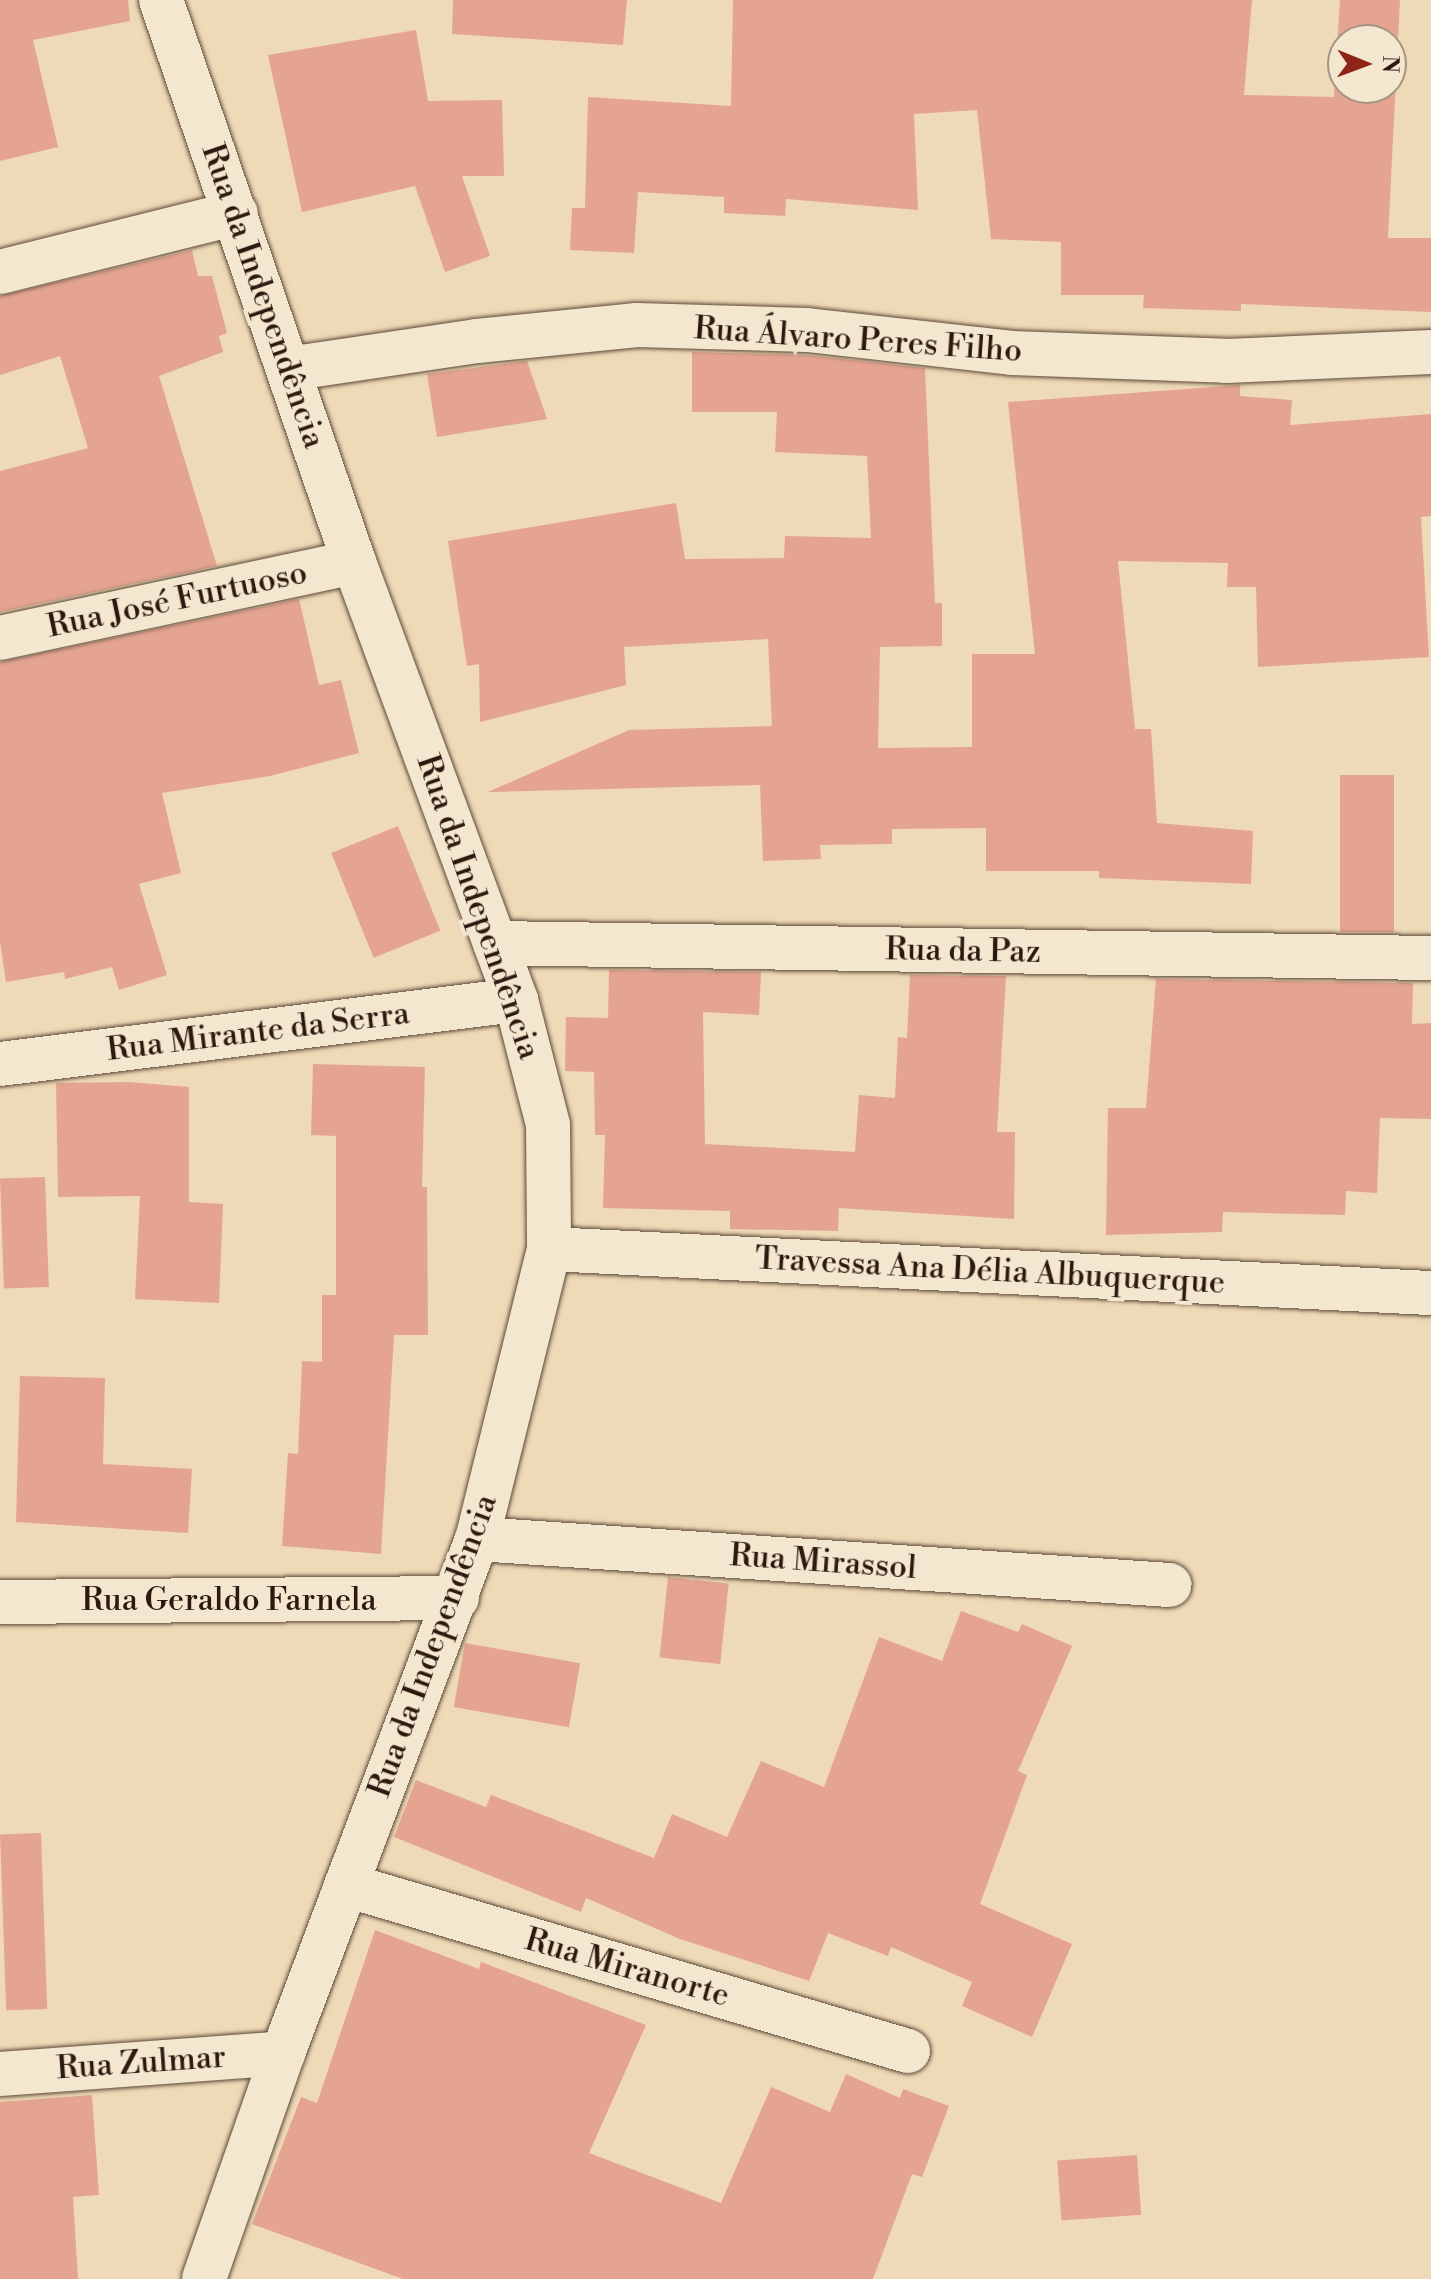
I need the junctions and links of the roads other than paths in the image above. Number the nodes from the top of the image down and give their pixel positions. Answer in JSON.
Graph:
{"nodes":[{"id":1,"x":161,"y":0,"type":"edge"},
{"id":2,"x":236,"y":213,"type":"junction"},
{"id":3,"x":0,"y":272,"type":"edge"},
{"id":4,"x":1431,"y":352,"type":"edge"},
{"id":5,"x":288,"y":369,"type":"junction"},
{"id":6,"x":354,"y":562,"type":"junction"},
{"id":7,"x":0,"y":638,"type":"edge"},
{"id":8,"x":495,"y":943,"type":"junction"},
{"id":9,"x":1431,"y":958,"type":"edge"},
{"id":10,"x":516,"y":1000,"type":"junction"},
{"id":11,"x":0,"y":1064,"type":"edge"},
{"id":12,"x":549,"y":1249,"type":"junction"},
{"id":13,"x":1431,"y":1293,"type":"edge"},
{"id":14,"x":477,"y":1539,"type":"junction"},
{"id":15,"x":1169,"y":1585,"type":"dead end"},
{"id":16,"x":457,"y":1598,"type":"junction"},
{"id":17,"x":0,"y":1602,"type":"edge"},
{"id":18,"x":346,"y":1885,"type":"junction"},
{"id":19,"x":908,"y":2051,"type":"dead end"},
{"id":20,"x":283,"y":2053,"type":"junction"},
{"id":21,"x":0,"y":2074,"type":"edge"},
{"id":22,"x":211,"y":2277,"type":"edge"}],
"edges":[{"from":1,"to":2,"type":"street","name":"Rua da Independência"},
{"from":2,"to":3,"type":"street"},
{"from":2,"to":5,"type":"street","name":"Rua da Independência"},
{"from":4,"to":5,"type":"street","name":"Rua Álvaro Peres Filho"},
{"from":5,"to":6,"type":"street","name":"Rua da Independência"},
{"from":6,"to":7,"type":"street","name":"Rua José Furtuoso"},
{"from":6,"to":8,"type":"street","name":"Rua da Independência"},
{"from":8,"to":9,"type":"street","name":"Rua da Paz"},
{"from":8,"to":10,"type":"street","name":"Rua da Independência"},
{"from":10,"to":11,"type":"street","name":"Rua Mirante da Serra"},
{"from":10,"to":12,"type":"street","name":"Rua da Independência"},
{"from":12,"to":13,"type":"street","name":"Travessa Ana Délia Albuquerque"},
{"from":12,"to":14,"type":"street","name":"Rua da Independência"},
{"from":14,"to":15,"type":"street","name":"Rua Mirassol"},
{"from":14,"to":16,"type":"street","name":"Rua da Independência"},
{"from":16,"to":17,"type":"street","name":"Rua Geraldo Farnela"},
{"from":16,"to":18,"type":"street","name":"Rua da Independência"},
{"from":18,"to":19,"type":"street","name":"Rua Miranorte"},
{"from":18,"to":20,"type":"street","name":"Rua da Independência"},
{"from":20,"to":21,"type":"street","name":"Rua Zulmar"},
{"from":20,"to":22,"type":"street","name":"Rua da Independência"}]}
